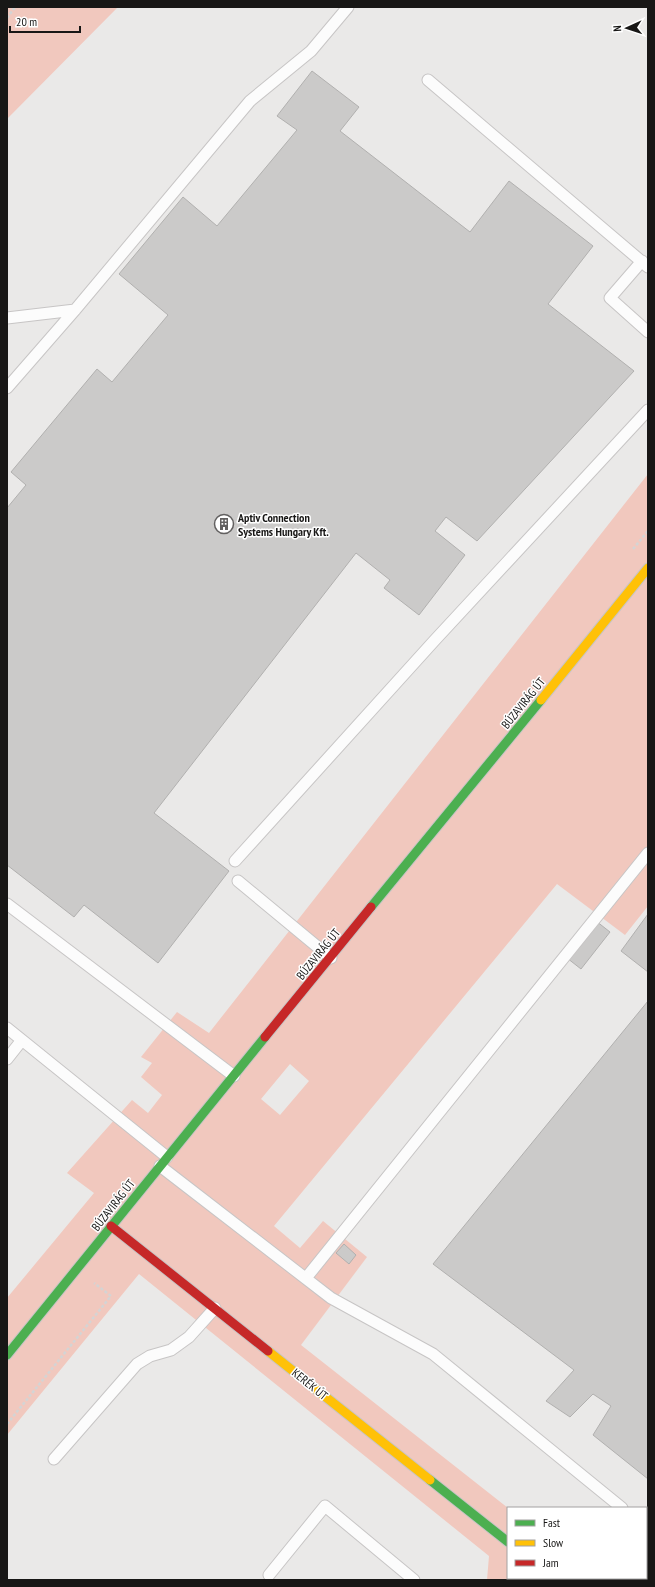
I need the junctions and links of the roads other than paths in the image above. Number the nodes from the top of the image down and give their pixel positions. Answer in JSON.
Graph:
{"nodes":[{"id":1,"x":348,"y":7,"type":"edge"},
{"id":2,"x":428,"y":80,"type":"dead end"},
{"id":3,"x":645,"y":264,"type":"edge"},
{"id":4,"x":75,"y":310,"type":"junction"},
{"id":5,"x":7,"y":318,"type":"edge"},
{"id":6,"x":648,"y":332,"type":"edge"},
{"id":7,"x":7,"y":388,"type":"edge"},
{"id":8,"x":648,"y":410,"type":"edge"},
{"id":9,"x":648,"y":568,"type":"edge"},
{"id":10,"x":648,"y":852,"type":"edge"},
{"id":11,"x":235,"y":861,"type":"dead end"},
{"id":12,"x":238,"y":882,"type":"dead end"},
{"id":13,"x":7,"y":904,"type":"edge"},
{"id":14,"x":331,"y":958,"type":"junction"},
{"id":15,"x":7,"y":1028,"type":"edge"},
{"id":16,"x":22,"y":1040,"type":"junction"},
{"id":17,"x":7,"y":1059,"type":"edge"},
{"id":18,"x":234,"y":1076,"type":"junction"},
{"id":19,"x":163,"y":1161,"type":"junction"},
{"id":20,"x":111,"y":1226,"type":"junction"},
{"id":21,"x":306,"y":1278,"type":"junction"},
{"id":22,"x":215,"y":1308,"type":"junction"},
{"id":23,"x":7,"y":1355,"type":"edge"},
{"id":24,"x":54,"y":1459,"type":"dead end"},
{"id":25,"x":621,"y":1507,"type":"edge"},
{"id":26,"x":507,"y":1541,"type":"edge"},
{"id":27,"x":269,"y":1575,"type":"dead end"},
{"id":28,"x":414,"y":1580,"type":"edge"}],
"edges":[{"from":1,"to":4,"type":"lane"},
{"from":2,"to":3,"type":"lane"},
{"from":3,"to":6,"type":"lane"},
{"from":4,"to":5,"type":"lane"},
{"from":4,"to":7,"type":"lane"},
{"from":8,"to":11,"type":"lane"},
{"from":9,"to":14,"type":"street","name":"BÚZAVIRÁG ÚT"},
{"from":10,"to":21,"type":"lane"},
{"from":12,"to":14,"type":"lane"},
{"from":13,"to":18,"type":"lane"},
{"from":14,"to":18,"type":"street","name":"BÚZAVIRÁG ÚT"},
{"from":15,"to":16,"type":"lane"},
{"from":16,"to":17,"type":"lane"},
{"from":16,"to":19,"type":"lane"},
{"from":18,"to":19,"type":"street","name":"BÚZAVIRÁG ÚT"},
{"from":19,"to":20,"type":"street","name":"BÚZAVIRÁG ÚT"},
{"from":19,"to":21,"type":"lane"},
{"from":20,"to":22,"type":"street","name":"KERÉK ÚT"},
{"from":20,"to":23,"type":"street","name":"BÚZAVIRÁG ÚT"},
{"from":21,"to":25,"type":"lane"},
{"from":22,"to":24,"type":"lane"},
{"from":22,"to":26,"type":"street","name":"KERÉK ÚT"},
{"from":27,"to":28,"type":"lane"}]}
